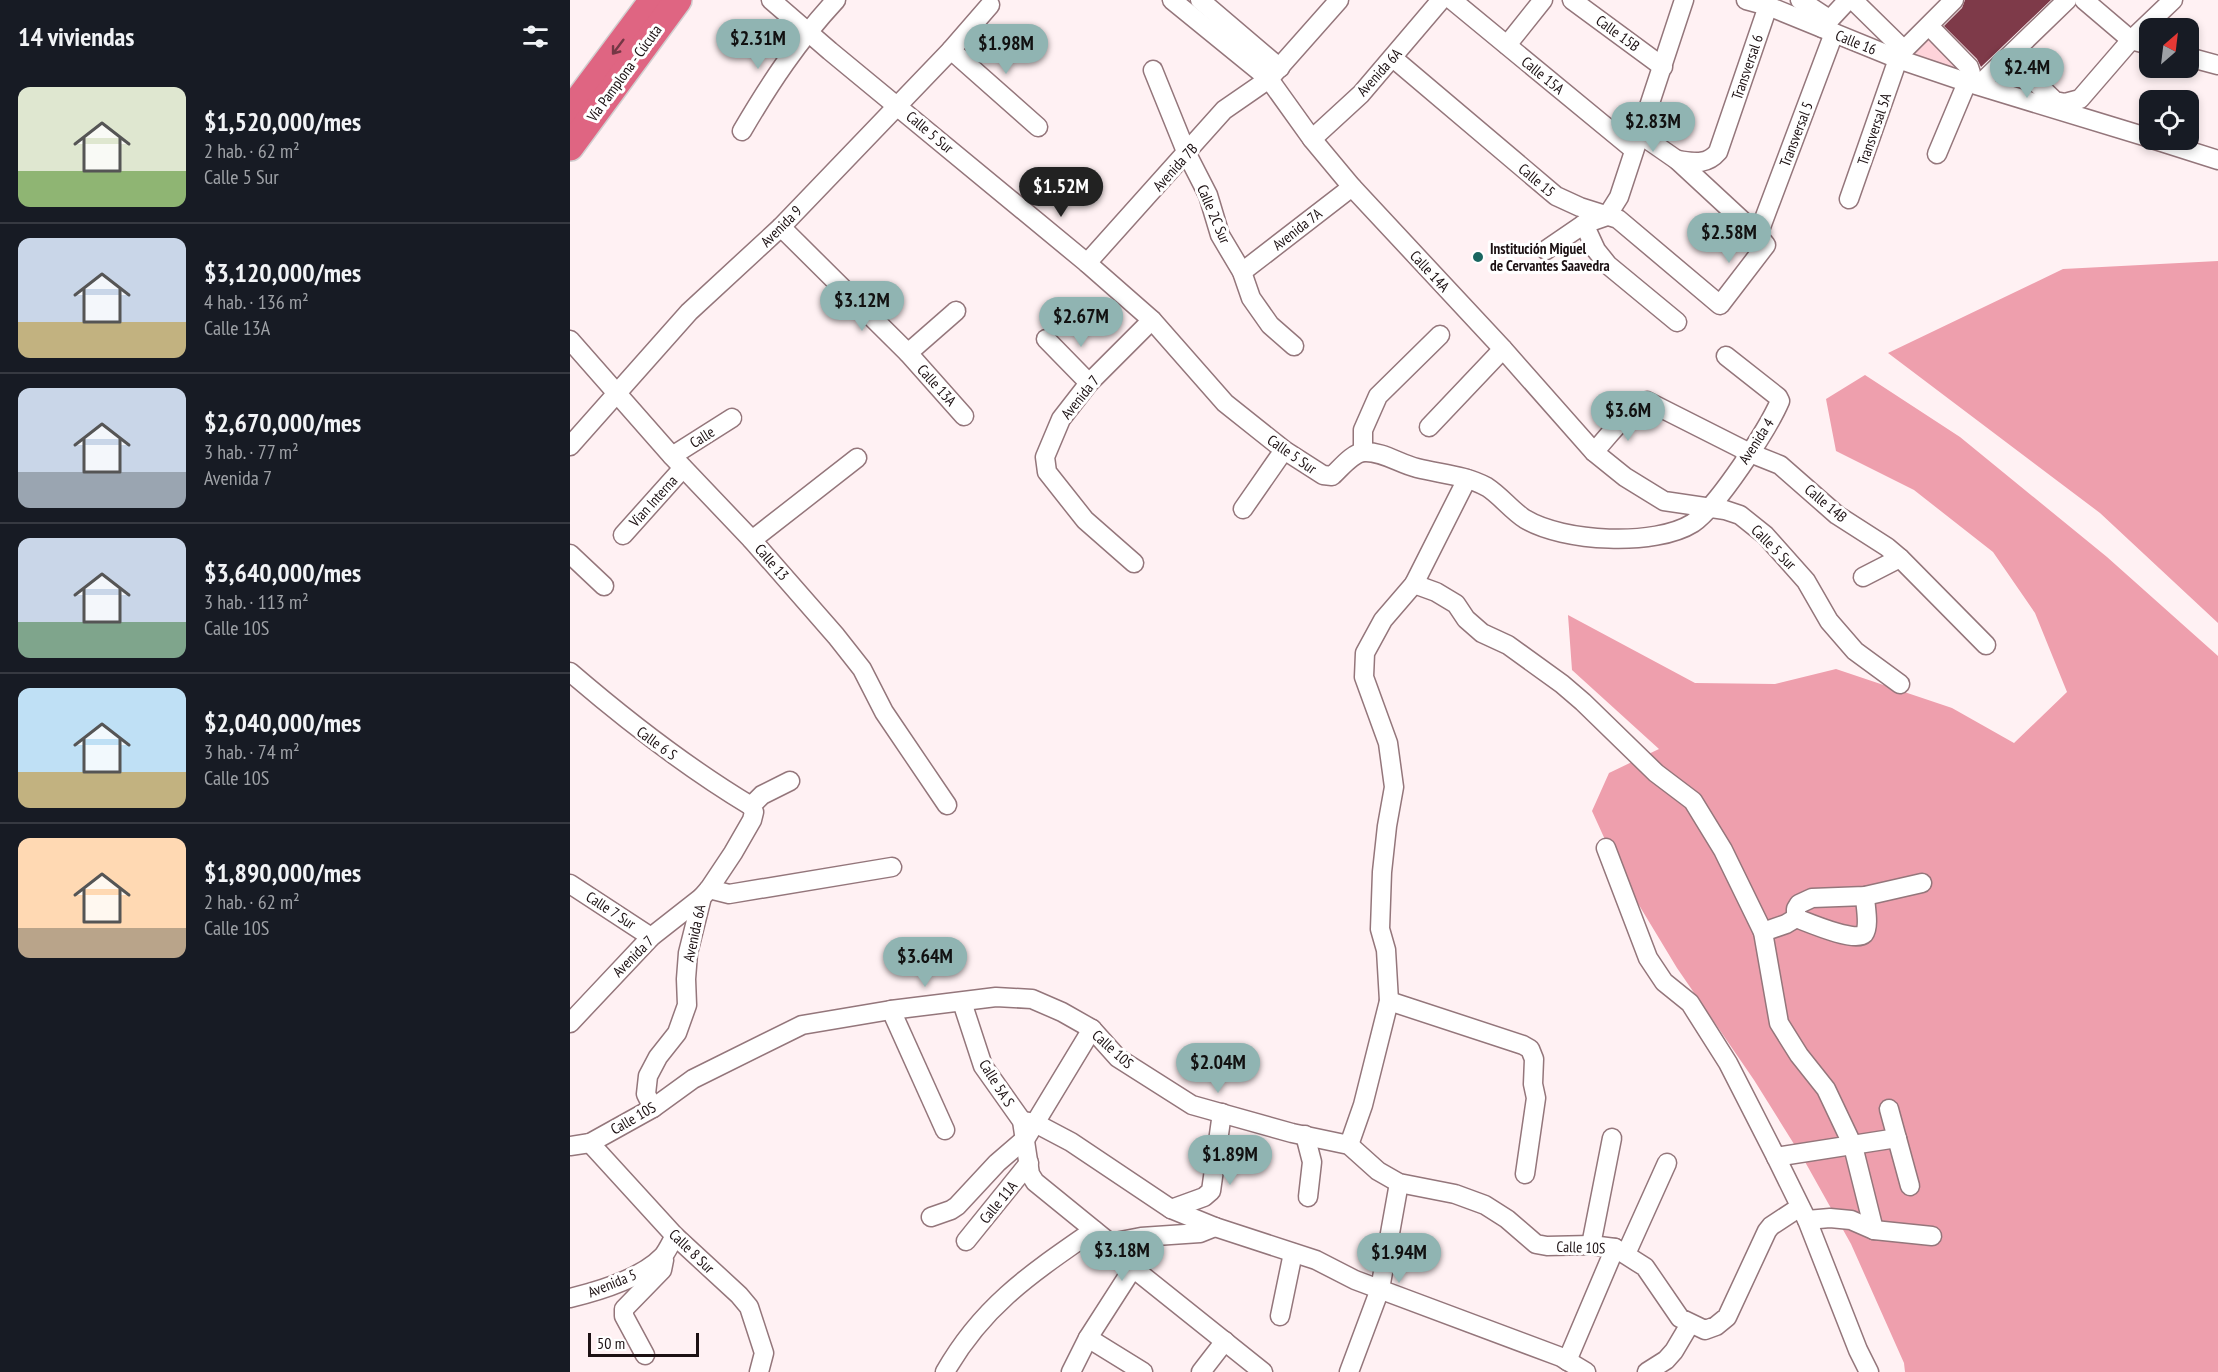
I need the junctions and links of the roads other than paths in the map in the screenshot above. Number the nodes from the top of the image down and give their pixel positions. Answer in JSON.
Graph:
{"nodes":[{"id":1,"x":653,"y":0,"type":"edge"},
{"id":2,"x":678,"y":0,"type":"edge"},
{"id":3,"x":771,"y":0,"type":"edge"},
{"id":4,"x":836,"y":0,"type":"edge"},
{"id":5,"x":1172,"y":0,"type":"edge"},
{"id":6,"x":1200,"y":0,"type":"edge"},
{"id":7,"x":1441,"y":0,"type":"edge"},
{"id":8,"x":1452,"y":0,"type":"edge"},
{"id":9,"x":1542,"y":0,"type":"edge"},
{"id":10,"x":1572,"y":0,"type":"edge"},
{"id":11,"x":1684,"y":0,"type":"edge"},
{"id":12,"x":1746,"y":0,"type":"edge"},
{"id":13,"x":1800,"y":0,"type":"edge"},
{"id":14,"x":1848,"y":0,"type":"edge"},
{"id":15,"x":1853,"y":0,"type":"edge"},
{"id":16,"x":1954,"y":0,"type":"edge"},
{"id":17,"x":2067,"y":0,"type":"edge"},
{"id":18,"x":2084,"y":0,"type":"edge"},
{"id":19,"x":2173,"y":0,"type":"edge"},
{"id":20,"x":1328,"y":4,"type":"edge"},
{"id":21,"x":990,"y":5,"type":"dead end"},
{"id":22,"x":1768,"y":6,"type":"junction"},
{"id":23,"x":1929,"y":26,"type":"junction"},
{"id":24,"x":1828,"y":27,"type":"junction"},
{"id":25,"x":807,"y":31,"type":"junction"},
{"id":26,"x":2131,"y":40,"type":"junction"},
{"id":27,"x":2139,"y":42,"type":"edge"},
{"id":28,"x":1506,"y":45,"type":"junction"},
{"id":29,"x":951,"y":50,"type":"junction"},
{"id":30,"x":1901,"y":55,"type":"junction"},
{"id":31,"x":2009,"y":57,"type":"junction"},
{"id":32,"x":1393,"y":58,"type":"junction"},
{"id":33,"x":2199,"y":60,"type":"edge"},
{"id":34,"x":2218,"y":65,"type":"edge"},
{"id":35,"x":1663,"y":67,"type":"junction"},
{"id":36,"x":1153,"y":70,"type":"dead end"},
{"id":37,"x":1274,"y":73,"type":"junction"},
{"id":38,"x":1973,"y":84,"type":"junction"},
{"id":39,"x":897,"y":105,"type":"junction"},
{"id":40,"x":2071,"y":109,"type":"junction"},
{"id":41,"x":570,"y":111,"type":"edge"},
{"id":42,"x":1038,"y":127,"type":"dead end"},
{"id":43,"x":742,"y":131,"type":"dead end"},
{"id":44,"x":2139,"y":134,"type":"edge"},
{"id":45,"x":1312,"y":139,"type":"junction"},
{"id":46,"x":1638,"y":142,"type":"junction"},
{"id":47,"x":570,"y":147,"type":"edge"},
{"id":48,"x":2186,"y":150,"type":"edge"},
{"id":49,"x":1187,"y":154,"type":"junction"},
{"id":50,"x":1937,"y":154,"type":"dead end"},
{"id":51,"x":1677,"y":160,"type":"junction"},
{"id":52,"x":2218,"y":160,"type":"edge"},
{"id":53,"x":1352,"y":187,"type":"junction"},
{"id":54,"x":1849,"y":199,"type":"dead end"},
{"id":55,"x":1607,"y":216,"type":"junction"},
{"id":56,"x":1584,"y":224,"type":"junction"},
{"id":57,"x":782,"y":227,"type":"junction"},
{"id":58,"x":1762,"y":239,"type":"junction"},
{"id":59,"x":1546,"y":250,"type":"dead end"},
{"id":60,"x":1087,"y":263,"type":"junction"},
{"id":61,"x":1242,"y":272,"type":"junction"},
{"id":62,"x":956,"y":311,"type":"dead end"},
{"id":63,"x":1152,"y":320,"type":"junction"},
{"id":64,"x":1677,"y":322,"type":"dead end"},
{"id":65,"x":1440,"y":335,"type":"dead end"},
{"id":66,"x":1046,"y":339,"type":"dead end"},
{"id":67,"x":570,"y":340,"type":"edge"},
{"id":68,"x":1294,"y":346,"type":"dead end"},
{"id":69,"x":1503,"y":349,"type":"junction"},
{"id":70,"x":908,"y":353,"type":"junction"},
{"id":71,"x":1726,"y":356,"type":"dead end"},
{"id":72,"x":1089,"y":383,"type":"junction"},
{"id":73,"x":618,"y":393,"type":"junction"},
{"id":74,"x":964,"y":416,"type":"dead end"},
{"id":75,"x":732,"y":418,"type":"dead end"},
{"id":76,"x":1430,"y":428,"type":"dead end"},
{"id":77,"x":570,"y":446,"type":"edge"},
{"id":78,"x":1284,"y":450,"type":"junction"},
{"id":79,"x":1363,"y":452,"type":"junction"},
{"id":80,"x":1594,"y":452,"type":"junction"},
{"id":81,"x":1750,"y":453,"type":"junction"},
{"id":82,"x":857,"y":458,"type":"dead end"},
{"id":83,"x":677,"y":462,"type":"junction"},
{"id":84,"x":1467,"y":478,"type":"junction"},
{"id":85,"x":1710,"y":508,"type":"junction"},
{"id":86,"x":1243,"y":509,"type":"dead end"},
{"id":87,"x":622,"y":535,"type":"dead end"},
{"id":88,"x":752,"y":540,"type":"junction"},
{"id":89,"x":570,"y":554,"type":"edge"},
{"id":90,"x":1899,"y":558,"type":"junction"},
{"id":91,"x":1134,"y":563,"type":"dead end"},
{"id":92,"x":1863,"y":577,"type":"dead end"},
{"id":93,"x":1414,"y":584,"type":"junction"},
{"id":94,"x":604,"y":586,"type":"dead end"},
{"id":95,"x":1986,"y":645,"type":"dead end"},
{"id":96,"x":570,"y":672,"type":"edge"},
{"id":97,"x":1900,"y":684,"type":"dead end"},
{"id":98,"x":790,"y":781,"type":"dead end"},
{"id":99,"x":947,"y":805,"type":"dead end"},
{"id":100,"x":751,"y":806,"type":"junction"},
{"id":101,"x":1606,"y":848,"type":"dead end"},
{"id":102,"x":892,"y":867,"type":"dead end"},
{"id":103,"x":1922,"y":883,"type":"dead end"},
{"id":104,"x":570,"y":884,"type":"edge"},
{"id":105,"x":705,"y":893,"type":"junction"},
{"id":106,"x":1865,"y":896,"type":"junction"},
{"id":107,"x":1796,"y":918,"type":"junction"},
{"id":108,"x":1763,"y":932,"type":"junction"},
{"id":109,"x":651,"y":937,"type":"junction"},
{"id":110,"x":1389,"y":1001,"type":"junction"},
{"id":111,"x":962,"y":1002,"type":"junction"},
{"id":112,"x":891,"y":1010,"type":"junction"},
{"id":113,"x":570,"y":1023,"type":"edge"},
{"id":114,"x":1092,"y":1029,"type":"junction"},
{"id":115,"x":653,"y":1108,"type":"junction"},
{"id":116,"x":1889,"y":1109,"type":"dead end"},
{"id":117,"x":1222,"y":1113,"type":"junction"},
{"id":118,"x":1028,"y":1127,"type":"junction"},
{"id":119,"x":945,"y":1130,"type":"dead end"},
{"id":120,"x":1305,"y":1135,"type":"junction"},
{"id":121,"x":1612,"y":1138,"type":"dead end"},
{"id":122,"x":1897,"y":1138,"type":"junction"},
{"id":123,"x":590,"y":1143,"type":"junction"},
{"id":124,"x":1349,"y":1145,"type":"junction"},
{"id":125,"x":570,"y":1146,"type":"edge"},
{"id":126,"x":1853,"y":1146,"type":"junction"},
{"id":127,"x":1776,"y":1157,"type":"junction"},
{"id":128,"x":1029,"y":1163,"type":"junction"},
{"id":129,"x":1667,"y":1163,"type":"dead end"},
{"id":130,"x":1525,"y":1174,"type":"dead end"},
{"id":131,"x":1399,"y":1183,"type":"junction"},
{"id":132,"x":1910,"y":1186,"type":"dead end"},
{"id":133,"x":1308,"y":1197,"type":"dead end"},
{"id":134,"x":1172,"y":1209,"type":"junction"},
{"id":135,"x":1803,"y":1213,"type":"junction"},
{"id":136,"x":931,"y":1217,"type":"dead end"},
{"id":137,"x":1215,"y":1227,"type":"junction"},
{"id":138,"x":1094,"y":1230,"type":"junction"},
{"id":139,"x":1874,"y":1230,"type":"junction"},
{"id":140,"x":675,"y":1236,"type":"junction"},
{"id":141,"x":1932,"y":1236,"type":"dead end"},
{"id":142,"x":966,"y":1241,"type":"dead end"},
{"id":143,"x":1110,"y":1243,"type":"junction"},
{"id":144,"x":1591,"y":1245,"type":"junction"},
{"id":145,"x":1621,"y":1251,"type":"junction"},
{"id":146,"x":1293,"y":1253,"type":"junction"},
{"id":147,"x":663,"y":1256,"type":"junction"},
{"id":148,"x":1133,"y":1268,"type":"junction"},
{"id":149,"x":1380,"y":1289,"type":"junction"},
{"id":150,"x":570,"y":1298,"type":"edge"},
{"id":151,"x":1280,"y":1316,"type":"dead end"},
{"id":152,"x":1690,"y":1324,"type":"junction"},
{"id":153,"x":1088,"y":1338,"type":"junction"},
{"id":154,"x":1225,"y":1341,"type":"junction"},
{"id":155,"x":645,"y":1355,"type":"dead end"},
{"id":156,"x":1562,"y":1364,"type":"edge"},
{"id":157,"x":759,"y":1372,"type":"edge"},
{"id":158,"x":945,"y":1372,"type":"edge"},
{"id":159,"x":1071,"y":1372,"type":"edge"},
{"id":160,"x":1143,"y":1372,"type":"edge"},
{"id":161,"x":1201,"y":1372,"type":"edge"},
{"id":162,"x":1263,"y":1372,"type":"edge"},
{"id":163,"x":1349,"y":1372,"type":"edge"},
{"id":164,"x":1586,"y":1372,"type":"edge"},
{"id":165,"x":1647,"y":1372,"type":"edge"},
{"id":166,"x":1869,"y":1372,"type":"edge"}],
"edges":[{"from":1,"to":41,"type":"highway","name":"Vía Pamplona - Cúcuta","one_way":true},
{"from":2,"to":47,"type":"highway","name":"Vía Pamplona - Cúcuta"},
{"from":3,"to":25,"type":"street","name":"Calle 5 Sur"},
{"from":4,"to":25,"type":"street"},
{"from":5,"to":37,"type":"street","name":"Calle 14A"},
{"from":6,"to":37,"type":"street","name":"Calle 14A"},
{"from":7,"to":32,"type":"street","name":"Avenida 6A"},
{"from":8,"to":28,"type":"street","name":"Calle 15A"},
{"from":9,"to":28,"type":"street"},
{"from":10,"to":35,"type":"street","name":"Calle 15B"},
{"from":11,"to":35,"type":"street"},
{"from":12,"to":22,"type":"street","name":"Calle 16"},
{"from":13,"to":24,"type":"street"},
{"from":14,"to":24,"type":"street"},
{"from":15,"to":30,"type":"street"},
{"from":16,"to":23,"type":"street"},
{"from":17,"to":31,"type":"street"},
{"from":18,"to":26,"type":"street"},
{"from":19,"to":26,"type":"street"},
{"from":20,"to":37,"type":"street"},
{"from":21,"to":29,"type":"street","name":"Avenida 9"},
{"from":22,"to":24,"type":"street","name":"Calle 16"},
{"from":22,"to":51,"type":"street","name":"Transversal 6"},
{"from":23,"to":30,"type":"street"},
{"from":23,"to":38,"type":"street"},
{"from":24,"to":30,"type":"street","name":"Calle 16"},
{"from":24,"to":58,"type":"street","name":"Transversal 5"},
{"from":25,"to":39,"type":"street","name":"Calle 5 Sur"},
{"from":25,"to":43,"type":"street"},
{"from":26,"to":27,"type":"street"},
{"from":26,"to":40,"type":"street"},
{"from":28,"to":46,"type":"street","name":"Calle 15A"},
{"from":29,"to":39,"type":"street","name":"Avenida 9"},
{"from":29,"to":42,"type":"street"},
{"from":30,"to":38,"type":"street","name":"Calle 16"},
{"from":30,"to":54,"type":"street","name":"Transversal 5A"},
{"from":31,"to":38,"type":"street"},
{"from":31,"to":40,"type":"street"},
{"from":32,"to":45,"type":"street","name":"Avenida 6A"},
{"from":32,"to":55,"type":"street","name":"Calle 15"},
{"from":33,"to":34,"type":"street"},
{"from":35,"to":46,"type":"street"},
{"from":36,"to":49,"type":"street","name":"Calle 2C Sur"},
{"from":37,"to":45,"type":"street","name":"Calle 14A"},
{"from":37,"to":49,"type":"street","name":"Avenida 7B"},
{"from":38,"to":40,"type":"street","name":"Calle 16"},
{"from":38,"to":50,"type":"street"},
{"from":39,"to":57,"type":"street","name":"Avenida 9"},
{"from":39,"to":60,"type":"street","name":"Calle 5 Sur"},
{"from":40,"to":44,"type":"street"},
{"from":45,"to":53,"type":"street","name":"Calle 14A"},
{"from":46,"to":51,"type":"street","name":"Calle 15A"},
{"from":46,"to":55,"type":"street"},
{"from":48,"to":52,"type":"street"},
{"from":49,"to":60,"type":"street","name":"Avenida 7B"},
{"from":49,"to":61,"type":"street","name":"Calle 2C Sur"},
{"from":51,"to":58,"type":"street","name":"Calle 15A"},
{"from":53,"to":61,"type":"street","name":"Avenida 7A"},
{"from":53,"to":69,"type":"street","name":"Calle 14A"},
{"from":55,"to":56,"type":"street"},
{"from":55,"to":58,"type":"street","name":"Calle 15"},
{"from":56,"to":59,"type":"street"},
{"from":56,"to":64,"type":"street"},
{"from":57,"to":70,"type":"street","name":"Calle 13A"},
{"from":57,"to":73,"type":"street","name":"Avenida 9"},
{"from":60,"to":63,"type":"street","name":"Calle 5 Sur"},
{"from":61,"to":68,"type":"street","name":"Calle 2C Sur"},
{"from":62,"to":70,"type":"street"},
{"from":63,"to":72,"type":"street","name":"Avenida 7"},
{"from":63,"to":78,"type":"street","name":"Calle 5 Sur"},
{"from":65,"to":79,"type":"street"},
{"from":66,"to":72,"type":"street"},
{"from":67,"to":73,"type":"street","name":"Calle 13"},
{"from":69,"to":76,"type":"street"},
{"from":69,"to":80,"type":"street","name":"Calle 14A"},
{"from":70,"to":74,"type":"street","name":"Calle 13A"},
{"from":71,"to":81,"type":"street","name":"Avenida 4"},
{"from":72,"to":91,"type":"street","name":"Avenida 7"},
{"from":73,"to":77,"type":"street","name":"Avenida 9"},
{"from":73,"to":83,"type":"street","name":"Calle 13"},
{"from":75,"to":83,"type":"street","name":"Calle"},
{"from":78,"to":79,"type":"street","name":"Calle 5 Sur"},
{"from":78,"to":86,"type":"street"},
{"from":79,"to":84,"type":"street"},
{"from":80,"to":81,"type":"street","name":"Calle 14B"},
{"from":80,"to":85,"type":"street","name":"Calle 14A"},
{"from":81,"to":85,"type":"street","name":"Avenida 4"},
{"from":81,"to":90,"type":"street","name":"Calle 14B"},
{"from":82,"to":88,"type":"street"},
{"from":83,"to":87,"type":"street","name":"Vian Interna"},
{"from":83,"to":88,"type":"street","name":"Calle 13"},
{"from":84,"to":85,"type":"street"},
{"from":84,"to":93,"type":"street"},
{"from":85,"to":97,"type":"street","name":"Calle 5 Sur"},
{"from":88,"to":99,"type":"street","name":"Calle 13"},
{"from":89,"to":94,"type":"street"},
{"from":90,"to":92,"type":"street"},
{"from":90,"to":95,"type":"street","name":"Calle 14B"},
{"from":93,"to":108,"type":"street"},
{"from":93,"to":110,"type":"street"},
{"from":96,"to":100,"type":"street","name":"Calle 6 S"},
{"from":98,"to":100,"type":"street"},
{"from":100,"to":105,"type":"street","name":"Avenida 6A"},
{"from":101,"to":127,"type":"street"},
{"from":102,"to":105,"type":"street"},
{"from":103,"to":106,"type":"street"},
{"from":104,"to":109,"type":"street","name":"Calle 7 Sur"},
{"from":105,"to":109,"type":"street","name":"Avenida 7"},
{"from":105,"to":115,"type":"street","name":"Avenida 6A"},
{"from":106,"to":107,"type":"street"},
{"from":106,"to":107,"type":"street"},
{"from":107,"to":108,"type":"street"},
{"from":108,"to":126,"type":"street"},
{"from":109,"to":113,"type":"street","name":"Avenida 7"},
{"from":110,"to":124,"type":"street"},
{"from":110,"to":130,"type":"street"},
{"from":111,"to":112,"type":"street","name":"Calle 10S"},
{"from":111,"to":114,"type":"street","name":"Calle 10S"},
{"from":111,"to":118,"type":"street","name":"Calle 5A S"},
{"from":112,"to":115,"type":"street","name":"Calle 10S"},
{"from":112,"to":119,"type":"street"},
{"from":114,"to":117,"type":"street","name":"Calle 10S"},
{"from":114,"to":118,"type":"street"},
{"from":115,"to":123,"type":"street","name":"Calle 10S"},
{"from":116,"to":122,"type":"street"},
{"from":117,"to":120,"type":"street","name":"Calle 10S"},
{"from":117,"to":134,"type":"street"},
{"from":118,"to":128,"type":"street","name":"Calle 5A S"},
{"from":118,"to":134,"type":"street"},
{"from":118,"to":136,"type":"street"},
{"from":120,"to":124,"type":"street","name":"Calle 10S"},
{"from":120,"to":133,"type":"street"},
{"from":121,"to":144,"type":"street"},
{"from":122,"to":126,"type":"street"},
{"from":122,"to":132,"type":"street"},
{"from":123,"to":125,"type":"street","name":"Calle 10S"},
{"from":123,"to":140,"type":"street","name":"Calle 8 Sur"},
{"from":124,"to":131,"type":"street","name":"Calle 10S"},
{"from":126,"to":127,"type":"street"},
{"from":126,"to":139,"type":"street"},
{"from":127,"to":135,"type":"street"},
{"from":128,"to":138,"type":"street"},
{"from":128,"to":142,"type":"street","name":"Calle 11A"},
{"from":129,"to":145,"type":"street"},
{"from":131,"to":144,"type":"street","name":"Calle 10S"},
{"from":131,"to":149,"type":"street"},
{"from":134,"to":137,"type":"street"},
{"from":135,"to":139,"type":"street"},
{"from":135,"to":152,"type":"street"},
{"from":135,"to":166,"type":"street"},
{"from":137,"to":143,"type":"street"},
{"from":137,"to":146,"type":"street"},
{"from":138,"to":143,"type":"street"},
{"from":138,"to":158,"type":"street"},
{"from":139,"to":141,"type":"street"},
{"from":140,"to":147,"type":"street","name":"Avenida 5"},
{"from":140,"to":157,"type":"street","name":"Calle 8 Sur"},
{"from":143,"to":148,"type":"street"},
{"from":144,"to":145,"type":"street","name":"Calle 10S"},
{"from":145,"to":152,"type":"street","name":"Calle 10S"},
{"from":145,"to":156,"type":"street"},
{"from":146,"to":149,"type":"street"},
{"from":146,"to":151,"type":"street"},
{"from":147,"to":150,"type":"street","name":"Avenida 5"},
{"from":147,"to":155,"type":"street"},
{"from":148,"to":153,"type":"street"},
{"from":148,"to":154,"type":"street"},
{"from":149,"to":156,"type":"street"},
{"from":149,"to":163,"type":"street"},
{"from":152,"to":165,"type":"street"},
{"from":153,"to":159,"type":"street"},
{"from":153,"to":160,"type":"street"},
{"from":154,"to":161,"type":"street"},
{"from":154,"to":162,"type":"street"},
{"from":156,"to":164,"type":"street"}]}
